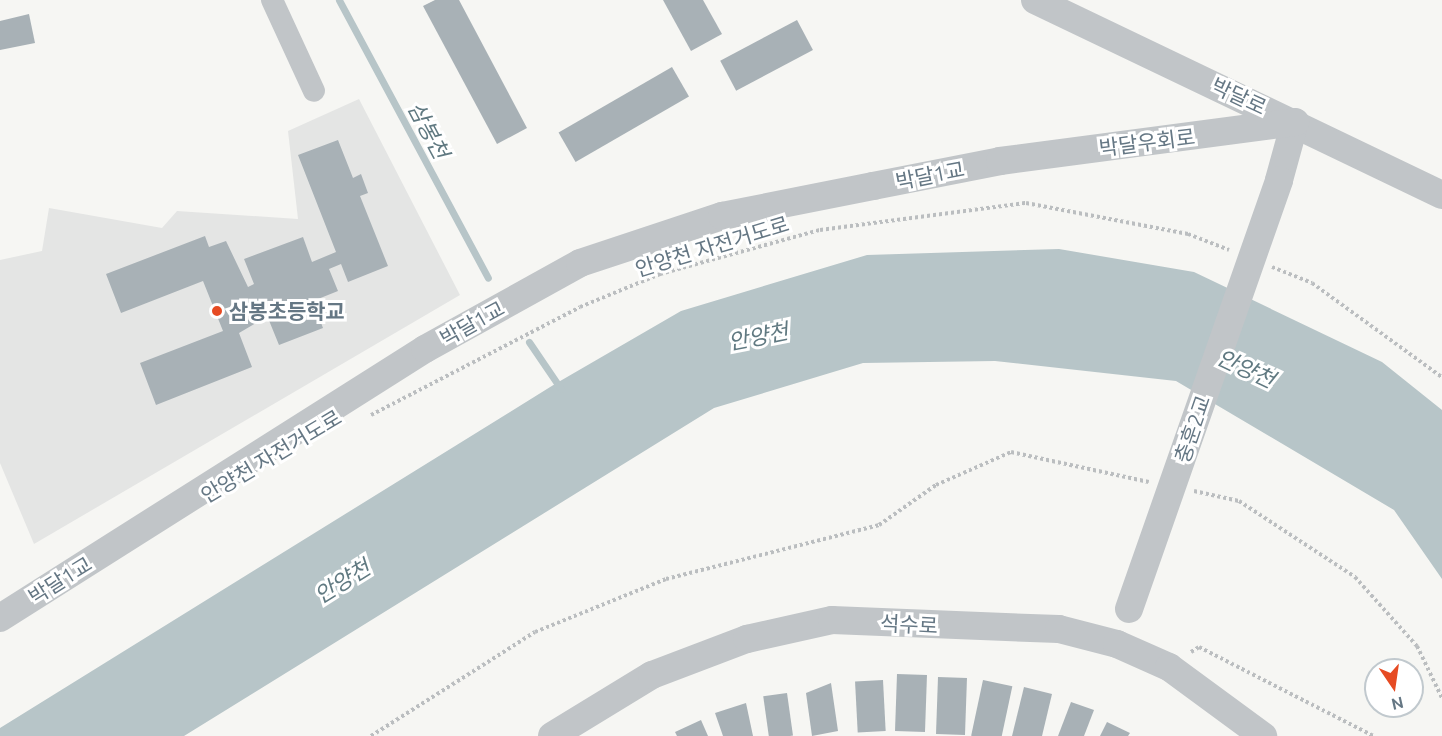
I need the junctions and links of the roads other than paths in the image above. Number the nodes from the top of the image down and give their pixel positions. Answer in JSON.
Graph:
{"nodes":[{"id":1,"x":272,"y":0,"type":"edge"},
{"id":2,"x":1035,"y":0,"type":"edge"},
{"id":3,"x":314,"y":91,"type":"dead end"},
{"id":4,"x":1295,"y":122,"type":"junction"},
{"id":5,"x":1000,"y":161,"type":"joint"},
{"id":6,"x":1442,"y":195,"type":"edge"},
{"id":7,"x":0,"y":618,"type":"edge"},
{"id":8,"x":1117,"y":644,"type":"junction"},
{"id":9,"x":552,"y":736,"type":"edge"},
{"id":10,"x":1263,"y":736,"type":"edge"}],
"edges":[{"from":1,"to":3,"type":"street"},
{"from":2,"to":4,"type":"street","name":"박달로"},
{"from":4,"to":5,"type":"street","name":"박달우회로"},
{"from":4,"to":6,"type":"street","name":"박달로"},
{"from":4,"to":8,"type":"street","name":"충훈2교","bridge":true},
{"from":5,"to":7,"type":"street","name":"박달1교"},
{"from":8,"to":9,"type":"street","name":"석수로"},
{"from":8,"to":10,"type":"street","name":"석수로"}]}
